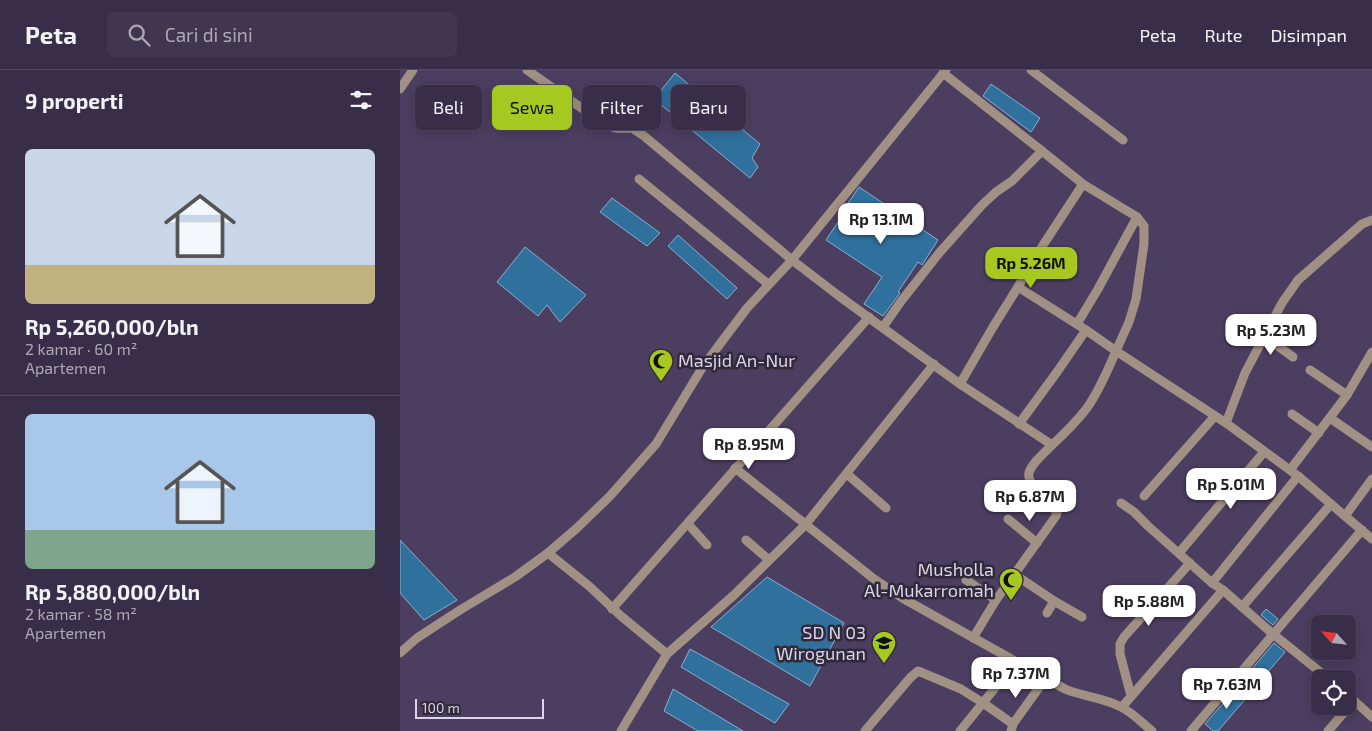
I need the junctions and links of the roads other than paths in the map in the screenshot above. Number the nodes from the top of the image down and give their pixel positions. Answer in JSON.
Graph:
{"nodes":[{"id":1,"x":413,"y":70,"type":"edge"},
{"id":2,"x":527,"y":70,"type":"edge"},
{"id":3,"x":1031,"y":70,"type":"edge"},
{"id":4,"x":944,"y":72,"type":"edge"},
{"id":5,"x":400,"y":89,"type":"edge"},
{"id":6,"x":1123,"y":140,"type":"dead end"},
{"id":7,"x":1042,"y":150,"type":"junction"},
{"id":8,"x":639,"y":179,"type":"dead end"},
{"id":9,"x":1083,"y":184,"type":"junction"},
{"id":10,"x":1137,"y":217,"type":"junction"},
{"id":11,"x":1372,"y":220,"type":"edge"},
{"id":12,"x":792,"y":260,"type":"junction"},
{"id":13,"x":768,"y":284,"type":"junction"},
{"id":14,"x":1018,"y":287,"type":"junction"},
{"id":15,"x":869,"y":317,"type":"junction"},
{"id":16,"x":1077,"y":324,"type":"junction"},
{"id":17,"x":883,"y":327,"type":"junction"},
{"id":18,"x":1086,"y":330,"type":"junction"},
{"id":19,"x":1264,"y":336,"type":"junction"},
{"id":20,"x":1372,"y":352,"type":"edge"},
{"id":21,"x":1123,"y":355,"type":"junction"},
{"id":22,"x":1293,"y":357,"type":"dead end"},
{"id":23,"x":934,"y":364,"type":"junction"},
{"id":24,"x":1310,"y":370,"type":"dead end"},
{"id":25,"x":960,"y":384,"type":"junction"},
{"id":26,"x":1347,"y":395,"type":"junction"},
{"id":27,"x":1292,"y":414,"type":"dead end"},
{"id":28,"x":1215,"y":416,"type":"junction"},
{"id":29,"x":1330,"y":418,"type":"junction"},
{"id":30,"x":1226,"y":423,"type":"junction"},
{"id":31,"x":1019,"y":424,"type":"junction"},
{"id":32,"x":1318,"y":433,"type":"junction"},
{"id":33,"x":1052,"y":445,"type":"junction"},
{"id":34,"x":1372,"y":447,"type":"edge"},
{"id":35,"x":1264,"y":452,"type":"junction"},
{"id":36,"x":735,"y":468,"type":"junction"},
{"id":37,"x":1290,"y":470,"type":"junction"},
{"id":38,"x":847,"y":474,"type":"junction"},
{"id":39,"x":1298,"y":476,"type":"junction"},
{"id":40,"x":1372,"y":479,"type":"edge"},
{"id":41,"x":1144,"y":496,"type":"dead end"},
{"id":42,"x":1121,"y":503,"type":"dead end"},
{"id":43,"x":1331,"y":504,"type":"junction"},
{"id":44,"x":886,"y":508,"type":"dead end"},
{"id":45,"x":1346,"y":516,"type":"junction"},
{"id":46,"x":1008,"y":519,"type":"dead end"},
{"id":47,"x":688,"y":524,"type":"junction"},
{"id":48,"x":806,"y":524,"type":"junction"},
{"id":49,"x":1362,"y":530,"type":"junction"},
{"id":50,"x":1372,"y":539,"type":"edge"},
{"id":51,"x":746,"y":540,"type":"dead end"},
{"id":52,"x":1037,"y":542,"type":"junction"},
{"id":53,"x":707,"y":545,"type":"dead end"},
{"id":54,"x":548,"y":552,"type":"junction"},
{"id":55,"x":1179,"y":553,"type":"junction"},
{"id":56,"x":769,"y":560,"type":"junction"},
{"id":57,"x":1190,"y":563,"type":"junction"},
{"id":58,"x":1014,"y":574,"type":"junction"},
{"id":59,"x":966,"y":580,"type":"dead end"},
{"id":60,"x":1212,"y":582,"type":"junction"},
{"id":61,"x":1223,"y":590,"type":"junction"},
{"id":62,"x":996,"y":600,"type":"junction"},
{"id":63,"x":1054,"y":601,"type":"junction"},
{"id":64,"x":1242,"y":607,"type":"junction"},
{"id":65,"x":612,"y":608,"type":"junction"},
{"id":66,"x":1047,"y":613,"type":"dead end"},
{"id":67,"x":1082,"y":617,"type":"dead end"},
{"id":68,"x":1273,"y":634,"type":"junction"},
{"id":69,"x":973,"y":638,"type":"junction"},
{"id":70,"x":400,"y":653,"type":"edge"},
{"id":71,"x":667,"y":654,"type":"junction"},
{"id":72,"x":1016,"y":662,"type":"junction"},
{"id":73,"x":1317,"y":670,"type":"edge"},
{"id":74,"x":1046,"y":678,"type":"junction"},
{"id":75,"x":1131,"y":696,"type":"junction"},
{"id":76,"x":983,"y":703,"type":"junction"},
{"id":77,"x":1356,"y":703,"type":"edge"},
{"id":78,"x":1122,"y":707,"type":"junction"},
{"id":79,"x":1339,"y":715,"type":"edge"},
{"id":80,"x":1372,"y":717,"type":"edge"},
{"id":81,"x":1012,"y":728,"type":"edge"},
{"id":82,"x":621,"y":731,"type":"edge"},
{"id":83,"x":865,"y":731,"type":"edge"},
{"id":84,"x":960,"y":731,"type":"edge"},
{"id":85,"x":1152,"y":731,"type":"edge"},
{"id":86,"x":1191,"y":731,"type":"edge"},
{"id":87,"x":1328,"y":731,"type":"edge"}],
"edges":[{"from":1,"to":5,"type":"street"},
{"from":2,"to":12,"type":"street"},
{"from":3,"to":6,"type":"street"},
{"from":4,"to":7,"type":"street"},
{"from":4,"to":12,"type":"street"},
{"from":7,"to":9,"type":"street"},
{"from":7,"to":17,"type":"street"},
{"from":8,"to":13,"type":"street"},
{"from":9,"to":10,"type":"street"},
{"from":9,"to":14,"type":"street"},
{"from":10,"to":16,"type":"street"},
{"from":10,"to":21,"type":"street"},
{"from":11,"to":19,"type":"street"},
{"from":12,"to":13,"type":"street"},
{"from":12,"to":15,"type":"street"},
{"from":13,"to":54,"type":"street"},
{"from":14,"to":16,"type":"street"},
{"from":14,"to":25,"type":"street"},
{"from":15,"to":17,"type":"street"},
{"from":15,"to":36,"type":"street"},
{"from":16,"to":18,"type":"street"},
{"from":17,"to":23,"type":"street"},
{"from":18,"to":21,"type":"street"},
{"from":18,"to":31,"type":"street"},
{"from":19,"to":22,"type":"street"},
{"from":19,"to":30,"type":"street"},
{"from":20,"to":26,"type":"street"},
{"from":21,"to":28,"type":"street"},
{"from":21,"to":33,"type":"street"},
{"from":23,"to":25,"type":"street"},
{"from":23,"to":38,"type":"street"},
{"from":24,"to":26,"type":"street"},
{"from":25,"to":31,"type":"street"},
{"from":26,"to":29,"type":"street"},
{"from":27,"to":32,"type":"street"},
{"from":28,"to":30,"type":"street"},
{"from":28,"to":41,"type":"street"},
{"from":29,"to":32,"type":"street"},
{"from":29,"to":34,"type":"street"},
{"from":30,"to":35,"type":"street"},
{"from":31,"to":33,"type":"street"},
{"from":32,"to":37,"type":"street"},
{"from":33,"to":52,"type":"street"},
{"from":35,"to":37,"type":"street"},
{"from":35,"to":55,"type":"street"},
{"from":36,"to":47,"type":"street"},
{"from":36,"to":48,"type":"street"},
{"from":37,"to":39,"type":"street"},
{"from":38,"to":44,"type":"street"},
{"from":38,"to":48,"type":"street"},
{"from":39,"to":43,"type":"street"},
{"from":39,"to":60,"type":"street"},
{"from":40,"to":45,"type":"street"},
{"from":42,"to":55,"type":"street"},
{"from":43,"to":45,"type":"street"},
{"from":43,"to":64,"type":"street"},
{"from":45,"to":49,"type":"street"},
{"from":46,"to":52,"type":"street"},
{"from":47,"to":53,"type":"street"},
{"from":47,"to":65,"type":"street"},
{"from":48,"to":56,"type":"street"},
{"from":48,"to":69,"type":"street"},
{"from":49,"to":50,"type":"street"},
{"from":49,"to":68,"type":"street"},
{"from":51,"to":56,"type":"street"},
{"from":52,"to":58,"type":"street"},
{"from":54,"to":65,"type":"street"},
{"from":54,"to":70,"type":"street"},
{"from":55,"to":57,"type":"street"},
{"from":56,"to":71,"type":"street"},
{"from":57,"to":60,"type":"street"},
{"from":57,"to":75,"type":"street"},
{"from":58,"to":62,"type":"street"},
{"from":58,"to":63,"type":"street"},
{"from":59,"to":62,"type":"street"},
{"from":60,"to":61,"type":"street"},
{"from":61,"to":64,"type":"street"},
{"from":61,"to":75,"type":"street"},
{"from":62,"to":69,"type":"street"},
{"from":63,"to":66,"type":"street"},
{"from":63,"to":67,"type":"street"},
{"from":64,"to":68,"type":"street"},
{"from":65,"to":71,"type":"street"},
{"from":68,"to":73,"type":"street"},
{"from":68,"to":86,"type":"street"},
{"from":69,"to":72,"type":"street"},
{"from":71,"to":82,"type":"street"},
{"from":72,"to":74,"type":"street"},
{"from":72,"to":76,"type":"street"},
{"from":74,"to":78,"type":"street"},
{"from":74,"to":81,"type":"street"},
{"from":75,"to":78,"type":"street"},
{"from":76,"to":81,"type":"street"},
{"from":76,"to":83,"type":"street"},
{"from":76,"to":84,"type":"street"},
{"from":77,"to":80,"type":"street"},
{"from":78,"to":85,"type":"street"},
{"from":79,"to":87,"type":"street"}]}
